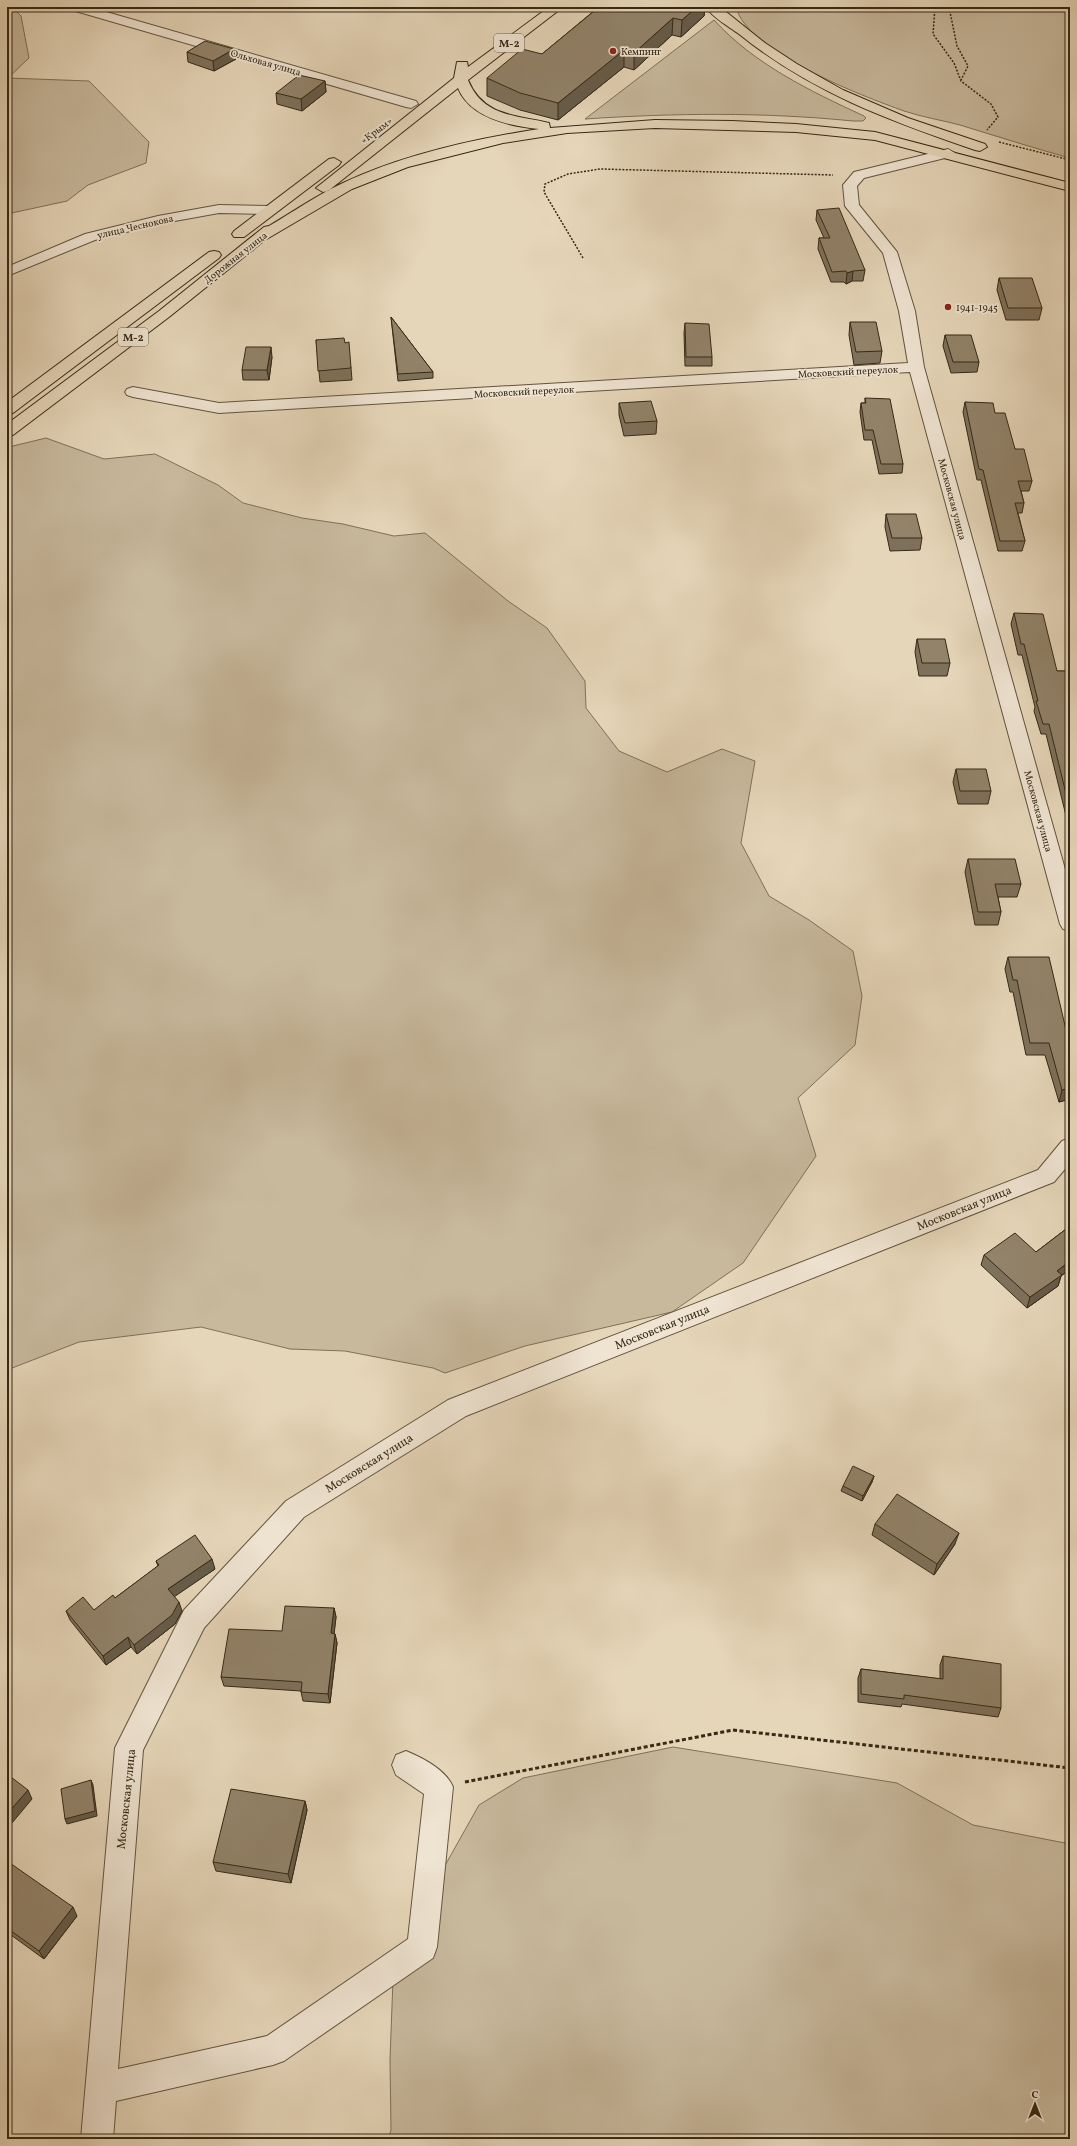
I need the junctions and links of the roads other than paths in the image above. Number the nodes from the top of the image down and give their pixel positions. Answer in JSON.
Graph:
{"nodes":[{"id":1,"x":76,"y":7,"type":"edge"},
{"id":2,"x":540,"y":7,"type":"edge"},
{"id":3,"x":557,"y":7,"type":"edge"},
{"id":4,"x":712,"y":7,"type":"edge"},
{"id":5,"x":728,"y":7,"type":"edge"},
{"id":6,"x":740,"y":28,"type":"junction"},
{"id":7,"x":462,"y":64,"type":"junction"},
{"id":8,"x":461,"y":79,"type":"junction"},
{"id":9,"x":411,"y":104,"type":"junction"},
{"id":10,"x":567,"y":129,"type":"junction"},
{"id":11,"x":961,"y":142,"type":"junction"},
{"id":12,"x":990,"y":150,"type":"dead end"},
{"id":13,"x":948,"y":153,"type":"junction"},
{"id":14,"x":1070,"y":186,"type":"edge"},
{"id":15,"x":270,"y":210,"type":"junction"},
{"id":16,"x":257,"y":239,"type":"junction"},
{"id":17,"x":223,"y":248,"type":"joint"},
{"id":18,"x":7,"y":272,"type":"edge"},
{"id":19,"x":916,"y":367,"type":"junction"},
{"id":20,"x":133,"y":392,"type":"dead end"},
{"id":21,"x":7,"y":410,"type":"edge"},
{"id":22,"x":7,"y":432,"type":"edge"},
{"id":23,"x":1070,"y":924,"type":"edge"},
{"id":24,"x":1070,"y":1147,"type":"edge"},
{"id":25,"x":406,"y":1766,"type":"dead end"},
{"id":26,"x":100,"y":2088,"type":"junction"},
{"id":27,"x":97,"y":2139,"type":"edge"}],
"edges":[{"from":1,"to":9,"type":"street","name":"Ольховая улица"},
{"from":2,"to":7,"type":"main road","name":"«Крым»","number":"М-2"},
{"from":3,"to":8,"type":"main road","number":"М-2"},
{"from":4,"to":6,"type":"main road"},
{"from":5,"to":6,"type":"main road"},
{"from":6,"to":11,"type":"main road"},
{"from":7,"to":8,"type":"main road"},
{"from":7,"to":9,"type":"main road","name":"«Крым»","number":"М-2"},
{"from":8,"to":10,"type":"main road"},
{"from":8,"to":16,"type":"main road","name":"Дорожная улица","number":"М-2"},
{"from":9,"to":15,"type":"main road","name":"«Крым»","number":"М-2"},
{"from":10,"to":13,"type":"main road"},
{"from":10,"to":16,"type":"main road"},
{"from":11,"to":12,"type":"main road"},
{"from":11,"to":13,"type":"main road"},
{"from":13,"to":14,"type":"main road"},
{"from":13,"to":19,"type":"street","name":"Московская улица"},
{"from":15,"to":17,"type":"main road","name":"«Крым»","number":"М-2"},
{"from":15,"to":18,"type":"street","name":"улица Чеснокова"},
{"from":16,"to":22,"type":"main road","name":"Дорожная улица","number":"М-2"},
{"from":17,"to":21,"type":"main road","name":"Дорожная улица","number":"М-2"},
{"from":19,"to":20,"type":"street","name":"Московский переулок"},
{"from":19,"to":23,"type":"street","name":"Московская улица"},
{"from":24,"to":26,"type":"street","name":"Московская улица"},
{"from":25,"to":26,"type":"street"},
{"from":26,"to":27,"type":"street","name":"Московская улица"}]}
